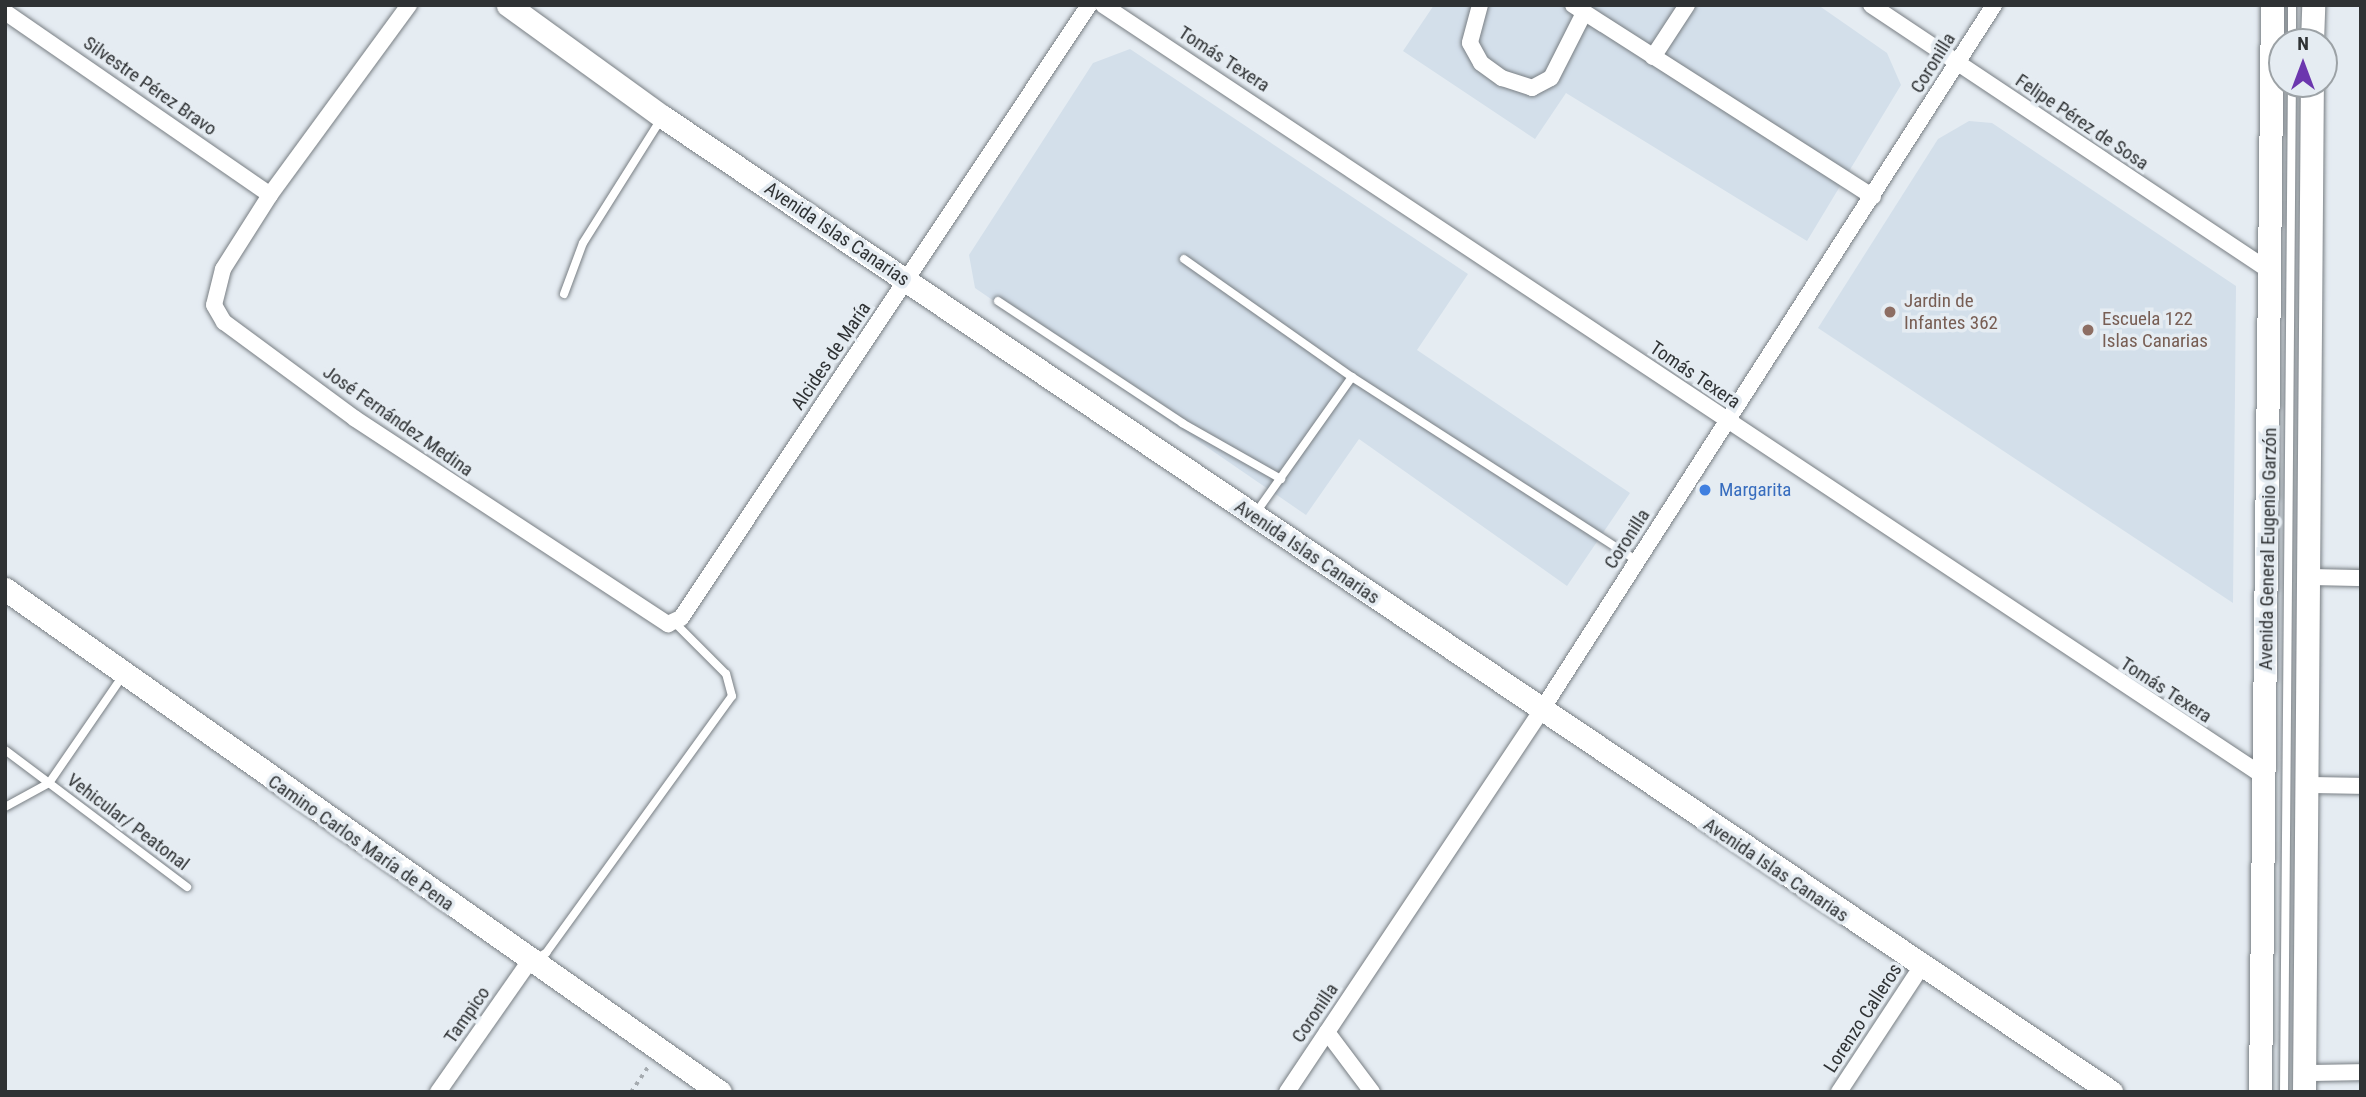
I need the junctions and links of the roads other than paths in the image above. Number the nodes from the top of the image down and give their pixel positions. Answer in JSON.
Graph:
{"nodes":[{"id":1,"x":409,"y":5,"type":"edge"},
{"id":2,"x":508,"y":5,"type":"edge"},
{"id":3,"x":1089,"y":5,"type":"edge"},
{"id":4,"x":1103,"y":5,"type":"edge"},
{"id":5,"x":1480,"y":5,"type":"edge"},
{"id":6,"x":1687,"y":5,"type":"edge"},
{"id":7,"x":1871,"y":5,"type":"edge"},
{"id":8,"x":1994,"y":5,"type":"edge"},
{"id":9,"x":2272,"y":5,"type":"edge"},
{"id":10,"x":2292,"y":5,"type":"edge"},
{"id":11,"x":2313,"y":5,"type":"edge"},
{"id":12,"x":1578,"y":9,"type":"edge"},
{"id":13,"x":5,"y":12,"type":"edge"},
{"id":14,"x":2292,"y":28,"type":"edge"},
{"id":15,"x":2312,"y":28,"type":"edge"},
{"id":16,"x":1653,"y":57,"type":"junction"},
{"id":17,"x":1958,"y":64,"type":"junction"},
{"id":18,"x":2292,"y":98,"type":"edge"},
{"id":19,"x":2312,"y":98,"type":"edge"},
{"id":20,"x":663,"y":117,"type":"junction"},
{"id":21,"x":270,"y":195,"type":"junction"},
{"id":22,"x":1873,"y":197,"type":"junction"},
{"id":23,"x":1184,"y":259,"type":"dead end"},
{"id":24,"x":2271,"y":272,"type":"junction"},
{"id":25,"x":906,"y":282,"type":"junction"},
{"id":26,"x":564,"y":294,"type":"dead end"},
{"id":27,"x":998,"y":301,"type":"dead end"},
{"id":28,"x":1352,"y":377,"type":"junction"},
{"id":29,"x":1727,"y":423,"type":"junction"},
{"id":30,"x":1281,"y":479,"type":"junction"},
{"id":31,"x":1254,"y":517,"type":"junction"},
{"id":32,"x":1638,"y":561,"type":"junction"},
{"id":33,"x":2307,"y":577,"type":"junction"},
{"id":34,"x":2361,"y":578,"type":"edge"},
{"id":35,"x":5,"y":589,"type":"edge"},
{"id":36,"x":674,"y":622,"type":"junction"},
{"id":37,"x":124,"y":674,"type":"junction"},
{"id":38,"x":1541,"y":711,"type":"junction"},
{"id":39,"x":5,"y":750,"type":"edge"},
{"id":40,"x":2265,"y":777,"type":"junction"},
{"id":41,"x":49,"y":783,"type":"junction"},
{"id":42,"x":2305,"y":785,"type":"junction"},
{"id":43,"x":2361,"y":786,"type":"edge"},
{"id":44,"x":5,"y":807,"type":"edge"},
{"id":45,"x":187,"y":887,"type":"dead end"},
{"id":46,"x":529,"y":962,"type":"junction"},
{"id":47,"x":1921,"y":967,"type":"junction"},
{"id":48,"x":1328,"y":1032,"type":"junction"},
{"id":49,"x":2361,"y":1072,"type":"edge"},
{"id":50,"x":2304,"y":1082,"type":"edge"},
{"id":51,"x":439,"y":1092,"type":"edge"},
{"id":52,"x":720,"y":1092,"type":"edge"},
{"id":53,"x":1287,"y":1092,"type":"edge"},
{"id":54,"x":1372,"y":1092,"type":"edge"},
{"id":55,"x":1839,"y":1092,"type":"edge"},
{"id":56,"x":2110,"y":1092,"type":"edge"},
{"id":57,"x":2260,"y":1092,"type":"edge"},
{"id":58,"x":2284,"y":1092,"type":"edge"}],
"edges":[{"from":1,"to":21,"type":"street","name":"José Fernández Medina"},
{"from":2,"to":20,"type":"street","name":"Avenida Islas Canarias"},
{"from":3,"to":25,"type":"street","name":"Alcides de María"},
{"from":4,"to":29,"type":"street","name":"Tomás Texera"},
{"from":5,"to":12,"type":"street"},
{"from":6,"to":16,"type":"street"},
{"from":7,"to":17,"type":"street","name":"Felipe Pérez de Sosa"},
{"from":8,"to":17,"type":"street","name":"Coronilla"},
{"from":9,"to":24,"type":"street","name":"Avenida General Eugenio Garzón"},
{"from":10,"to":14,"type":"lane"},
{"from":11,"to":15,"type":"street"},
{"from":12,"to":16,"type":"street"},
{"from":13,"to":21,"type":"street","name":"Silvestre Pérez Bravo"},
{"from":16,"to":22,"type":"street"},
{"from":17,"to":22,"type":"street","name":"Coronilla"},
{"from":17,"to":24,"type":"street","name":"Felipe Pérez de Sosa"},
{"from":18,"to":58,"type":"lane","name":"Avenida General Eugenio Garzón"},
{"from":19,"to":33,"type":"street","name":"Avenida General Eugenio Garzón"},
{"from":20,"to":25,"type":"street","name":"Avenida Islas Canarias"},
{"from":20,"to":26,"type":"lane"},
{"from":21,"to":36,"type":"street","name":"José Fernández Medina"},
{"from":22,"to":29,"type":"street","name":"Coronilla"},
{"from":23,"to":28,"type":"lane"},
{"from":24,"to":40,"type":"street","name":"Avenida General Eugenio Garzón"},
{"from":25,"to":31,"type":"street","name":"Avenida Islas Canarias"},
{"from":25,"to":36,"type":"street","name":"Alcides de María"},
{"from":27,"to":30,"type":"lane"},
{"from":28,"to":30,"type":"lane"},
{"from":28,"to":32,"type":"lane"},
{"from":29,"to":32,"type":"street","name":"Coronilla"},
{"from":29,"to":40,"type":"street","name":"Tomás Texera"},
{"from":30,"to":31,"type":"lane"},
{"from":31,"to":38,"type":"street","name":"Avenida Islas Canarias"},
{"from":32,"to":38,"type":"street","name":"Coronilla"},
{"from":33,"to":34,"type":"street"},
{"from":33,"to":42,"type":"street","name":"Avenida General Eugenio Garzón"},
{"from":35,"to":37,"type":"street","name":"Camino Carlos María de Pena"},
{"from":36,"to":46,"type":"lane"},
{"from":37,"to":41,"type":"lane","name":"Vehicular/ Peatonal"},
{"from":37,"to":46,"type":"street","name":"Camino Carlos María de Pena"},
{"from":38,"to":47,"type":"street","name":"Avenida Islas Canarias"},
{"from":38,"to":48,"type":"street","name":"Coronilla"},
{"from":39,"to":41,"type":"lane","name":"Vehicular/ Peatonal"},
{"from":40,"to":57,"type":"street","name":"Avenida General Eugenio Garzón"},
{"from":41,"to":44,"type":"lane","name":"Vehicular/ Peatonal"},
{"from":41,"to":45,"type":"lane","name":"Vehicular/ Peatonal"},
{"from":42,"to":43,"type":"street"},
{"from":42,"to":50,"type":"street","name":"Avenida General Eugenio Garzón"},
{"from":46,"to":51,"type":"street","name":"Tampico"},
{"from":46,"to":52,"type":"street","name":"Camino Carlos María de Pena"},
{"from":47,"to":55,"type":"street","name":"Lorenzo Calleros"},
{"from":47,"to":56,"type":"street","name":"Avenida Islas Canarias"},
{"from":48,"to":53,"type":"street","name":"Coronilla"},
{"from":48,"to":54,"type":"street"},
{"from":49,"to":50,"type":"street"}]}
